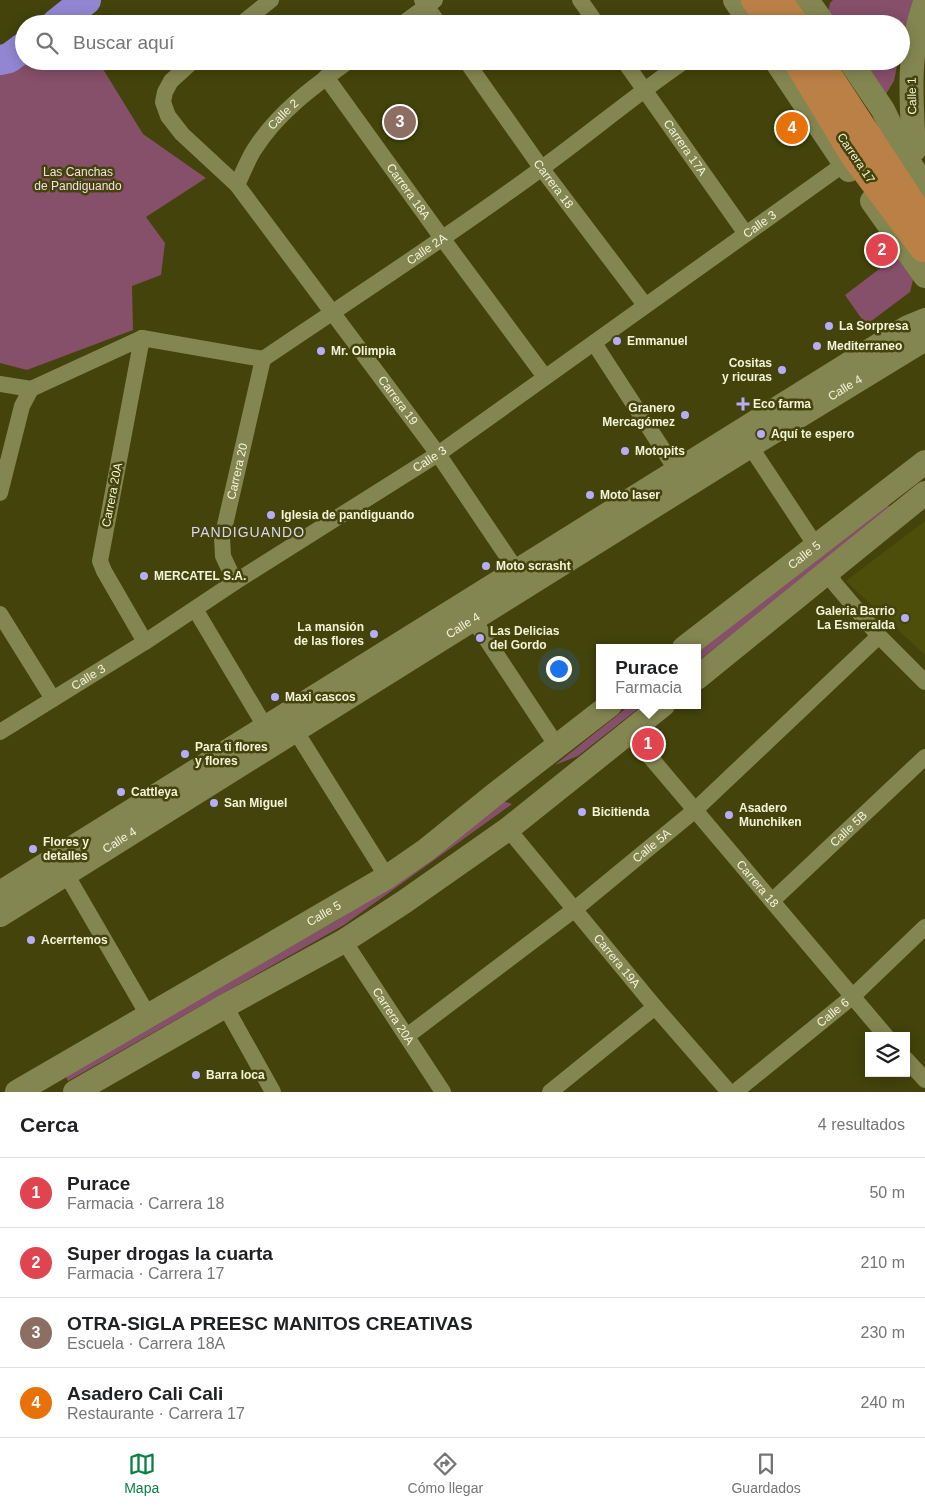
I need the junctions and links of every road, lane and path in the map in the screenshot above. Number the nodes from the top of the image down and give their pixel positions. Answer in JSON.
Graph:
{"nodes":[{"id":1,"x":271,"y":0,"type":"edge"},
{"id":2,"x":580,"y":0,"type":"edge"},
{"id":3,"x":779,"y":0,"type":"edge"},
{"id":4,"x":807,"y":0,"type":"edge"},
{"id":5,"x":428,"y":2,"type":"edge"},
{"id":6,"x":925,"y":2,"type":"edge"},
{"id":7,"x":252,"y":15,"type":"edge"},
{"id":8,"x":413,"y":15,"type":"edge"},
{"id":9,"x":434,"y":15,"type":"edge"},
{"id":10,"x":591,"y":15,"type":"edge"},
{"id":11,"x":790,"y":15,"type":"edge"},
{"id":12,"x":818,"y":15,"type":"edge"},
{"id":13,"x":183,"y":70,"type":"edge"},
{"id":14,"x":336,"y":70,"type":"edge"},
{"id":15,"x":472,"y":70,"type":"edge"},
{"id":16,"x":630,"y":70,"type":"edge"},
{"id":17,"x":672,"y":70,"type":"edge"},
{"id":18,"x":782,"y":70,"type":"edge"},
{"id":19,"x":801,"y":70,"type":"edge"},
{"id":20,"x":826,"y":70,"type":"edge"},
{"id":21,"x":856,"y":70,"type":"edge"},
{"id":22,"x":326,"y":77,"type":"junction"},
{"id":23,"x":644,"y":89,"type":"junction"},
{"id":24,"x":915,"y":150,"type":"edge"},
{"id":25,"x":844,"y":164,"type":"junction"},
{"id":26,"x":542,"y":169,"type":"junction"},
{"id":27,"x":238,"y":185,"type":"junction"},
{"id":28,"x":925,"y":187,"type":"edge"},
{"id":29,"x":925,"y":222,"type":"edge"},
{"id":30,"x":746,"y":234,"type":"junction"},
{"id":31,"x":442,"y":238,"type":"junction"},
{"id":32,"x":922,"y":263,"type":"edge"},
{"id":33,"x":645,"y":305,"type":"junction"},
{"id":34,"x":925,"y":307,"type":"edge"},
{"id":35,"x":333,"y":312,"type":"junction"},
{"id":36,"x":919,"y":328,"type":"edge"},
{"id":37,"x":142,"y":338,"type":"junction"},
{"id":38,"x":594,"y":343,"type":"junction"},
{"id":39,"x":263,"y":359,"type":"junction"},
{"id":40,"x":545,"y":377,"type":"junction"},
{"id":41,"x":0,"y":384,"type":"edge"},
{"id":42,"x":31,"y":389,"type":"junction"},
{"id":43,"x":750,"y":446,"type":"junction"},
{"id":44,"x":438,"y":454,"type":"junction"},
{"id":45,"x":925,"y":462,"type":"edge"},
{"id":46,"x":677,"y":471,"type":"junction"},
{"id":47,"x":0,"y":493,"type":"edge"},
{"id":48,"x":925,"y":493,"type":"edge"},
{"id":49,"x":816,"y":546,"type":"junction"},
{"id":50,"x":517,"y":571,"type":"junction"},
{"id":51,"x":828,"y":571,"type":"junction"},
{"id":52,"x":235,"y":582,"type":"junction"},
{"id":53,"x":195,"y":609,"type":"junction"},
{"id":54,"x":0,"y":614,"type":"edge"},
{"id":55,"x":473,"y":619,"type":"junction"},
{"id":56,"x":879,"y":636,"type":"junction"},
{"id":57,"x":145,"y":642,"type":"junction"},
{"id":58,"x":689,"y":644,"type":"edge"},
{"id":59,"x":350,"y":675,"type":"junction"},
{"id":60,"x":701,"y":675,"type":"edge"},
{"id":61,"x":377,"y":679,"type":"junction"},
{"id":62,"x":925,"y":682,"type":"edge"},
{"id":63,"x":53,"y":699,"type":"junction"},
{"id":64,"x":605,"y":709,"type":"edge"},
{"id":65,"x":658,"y":709,"type":"edge"},
{"id":66,"x":266,"y":728,"type":"junction"},
{"id":67,"x":295,"y":730,"type":"junction"},
{"id":68,"x":0,"y":732,"type":"edge"},
{"id":69,"x":629,"y":732,"type":"junction"},
{"id":70,"x":558,"y":746,"type":"junction"},
{"id":71,"x":925,"y":757,"type":"edge"},
{"id":72,"x":576,"y":775,"type":"junction"},
{"id":73,"x":494,"y":795,"type":"junction"},
{"id":74,"x":694,"y":811,"type":"junction"},
{"id":75,"x":508,"y":828,"type":"junction"},
{"id":76,"x":66,"y":874,"type":"junction"},
{"id":77,"x":388,"y":877,"type":"junction"},
{"id":78,"x":0,"y":893,"type":"edge"},
{"id":79,"x":772,"y":901,"type":"junction"},
{"id":80,"x":575,"y":909,"type":"junction"},
{"id":81,"x":0,"y":915,"type":"edge"},
{"id":82,"x":925,"y":927,"type":"edge"},
{"id":83,"x":344,"y":941,"type":"junction"},
{"id":84,"x":852,"y":997,"type":"junction"},
{"id":85,"x":225,"y":1006,"type":"junction"},
{"id":86,"x":655,"y":1007,"type":"junction"},
{"id":87,"x":148,"y":1015,"type":"junction"},
{"id":88,"x":883,"y":1032,"type":"edge"},
{"id":89,"x":407,"y":1036,"type":"junction"},
{"id":90,"x":910,"y":1063,"type":"edge"},
{"id":91,"x":925,"y":1080,"type":"edge"},
{"id":92,"x":34,"y":1085,"type":"edge"},
{"id":93,"x":16,"y":1092,"type":"edge"},
{"id":94,"x":75,"y":1092,"type":"edge"},
{"id":95,"x":274,"y":1092,"type":"edge"},
{"id":96,"x":443,"y":1092,"type":"edge"},
{"id":97,"x":550,"y":1092,"type":"edge"},
{"id":98,"x":728,"y":1092,"type":"edge"},
{"id":99,"x":734,"y":1092,"type":"edge"}],
"edges":[{"from":1,"to":7,"type":"street"},
{"from":2,"to":10,"type":"street"},
{"from":3,"to":11,"type":"main road"},
{"from":4,"to":12,"type":"main road"},
{"from":5,"to":8,"type":"street"},
{"from":5,"to":9,"type":"street"},
{"from":6,"to":24,"type":"main road","name":"Calle 1"},
{"from":13,"to":27,"type":"street","name":"Carrera 19"},
{"from":14,"to":22,"type":"street","name":"Calle 2"},
{"from":15,"to":26,"type":"street","name":"Carrera 18"},
{"from":16,"to":23,"type":"street","name":"Carrera 17A"},
{"from":17,"to":23,"type":"street","name":"Calle 2A"},
{"from":18,"to":25,"type":"main road"},
{"from":19,"to":32,"type":"main road","name":"Carrera 17"},
{"from":20,"to":29,"type":"main road","name":"Carrera 17"},
{"from":21,"to":24,"type":"main road"},
{"from":22,"to":27,"type":"street","name":"Calle 2"},
{"from":22,"to":31,"type":"street","name":"Carrera 18A"},
{"from":23,"to":26,"type":"street","name":"Calle 2A"},
{"from":23,"to":30,"type":"street","name":"Carrera 17A"},
{"from":24,"to":28,"type":"main road"},
{"from":25,"to":30,"type":"street","name":"Calle 3"},
{"from":25,"to":32,"type":"main road"},
{"from":26,"to":31,"type":"street","name":"Calle 2A"},
{"from":26,"to":33,"type":"street","name":"Carrera 18"},
{"from":27,"to":35,"type":"street","name":"Carrera 19"},
{"from":30,"to":33,"type":"street","name":"Calle 3"},
{"from":31,"to":35,"type":"street","name":"Calle 2A"},
{"from":31,"to":40,"type":"street","name":"Carrera 18A"},
{"from":33,"to":38,"type":"street","name":"Calle 3"},
{"from":34,"to":36,"type":"main road"},
{"from":35,"to":39,"type":"street","name":"Calle 2A"},
{"from":35,"to":44,"type":"street","name":"Carrera 19"},
{"from":36,"to":43,"type":"main road","name":"Calle 4"},
{"from":36,"to":46,"type":"main road","name":"Calle 4"},
{"from":37,"to":39,"type":"street"},
{"from":37,"to":42,"type":"street"},
{"from":37,"to":57,"type":"street","name":"Carrera 20A"},
{"from":38,"to":40,"type":"street","name":"Calle 3"},
{"from":38,"to":46,"type":"street"},
{"from":39,"to":52,"type":"street","name":"Carrera 20"},
{"from":40,"to":44,"type":"street","name":"Calle 3"},
{"from":41,"to":42,"type":"street"},
{"from":42,"to":47,"type":"street"},
{"from":43,"to":49,"type":"street"},
{"from":43,"to":55,"type":"main road","name":"Calle 4"},
{"from":44,"to":50,"type":"street","name":"Carrera 19"},
{"from":44,"to":52,"type":"street","name":"Calle 3"},
{"from":45,"to":49,"type":"main road","name":"Calle 5"},
{"from":46,"to":50,"type":"main road","name":"Calle 4"},
{"from":48,"to":51,"type":"main road"},
{"from":49,"to":58,"type":"main road","name":"Calle 5"},
{"from":50,"to":59,"type":"main road","name":"Calle 4"},
{"from":51,"to":56,"type":"street"},
{"from":51,"to":60,"type":"main road"},
{"from":52,"to":53,"type":"street","name":"Calle 3"},
{"from":53,"to":57,"type":"street","name":"Calle 3"},
{"from":53,"to":66,"type":"street"},
{"from":54,"to":63,"type":"street"},
{"from":55,"to":61,"type":"main road","name":"Calle 4"},
{"from":55,"to":70,"type":"street"},
{"from":56,"to":62,"type":"street"},
{"from":56,"to":74,"type":"street","name":"Calle 5A"},
{"from":57,"to":63,"type":"street","name":"Calle 3"},
{"from":59,"to":61,"type":"main road"},
{"from":59,"to":66,"type":"main road","name":"Calle 4"},
{"from":61,"to":67,"type":"main road","name":"Calle 4"},
{"from":63,"to":68,"type":"street","name":"Calle 3"},
{"from":64,"to":70,"type":"main road","name":"Calle 5"},
{"from":65,"to":69,"type":"main road"},
{"from":66,"to":78,"type":"main road","name":"Calle 4"},
{"from":67,"to":76,"type":"main road","name":"Calle 4"},
{"from":67,"to":77,"type":"street"},
{"from":69,"to":72,"type":"main road"},
{"from":69,"to":74,"type":"street","name":"Carrera 18"},
{"from":70,"to":73,"type":"main road","name":"Calle 5"},
{"from":71,"to":79,"type":"street","name":"Calle 5B"},
{"from":72,"to":73,"type":"main road"},
{"from":72,"to":75,"type":"main road"},
{"from":73,"to":77,"type":"main road","name":"Calle 5"},
{"from":74,"to":79,"type":"street","name":"Carrera 18"},
{"from":74,"to":80,"type":"street","name":"Calle 5A"},
{"from":75,"to":80,"type":"street","name":"Carrera 19A"},
{"from":75,"to":83,"type":"main road"},
{"from":76,"to":81,"type":"main road","name":"Calle 4"},
{"from":76,"to":87,"type":"street"},
{"from":77,"to":87,"type":"main road","name":"Calle 5"},
{"from":79,"to":84,"type":"street","name":"Carrera 18"},
{"from":80,"to":86,"type":"street","name":"Carrera 19A"},
{"from":80,"to":89,"type":"street","name":"Calle 5A"},
{"from":82,"to":84,"type":"street","name":"Calle 6"},
{"from":83,"to":85,"type":"main road"},
{"from":83,"to":89,"type":"street","name":"Carrera 20A"},
{"from":84,"to":88,"type":"street","name":"Carrera 18"},
{"from":84,"to":99,"type":"street","name":"Calle 6"},
{"from":85,"to":94,"type":"main road"},
{"from":85,"to":95,"type":"street"},
{"from":86,"to":97,"type":"street"},
{"from":86,"to":98,"type":"street","name":"Carrera 19A"},
{"from":87,"to":92,"type":"main road","name":"Calle 5"},
{"from":89,"to":96,"type":"street","name":"Carrera 20A"},
{"from":90,"to":91,"type":"street"},
{"from":92,"to":93,"type":"main road","name":"Calle 5"}]}
